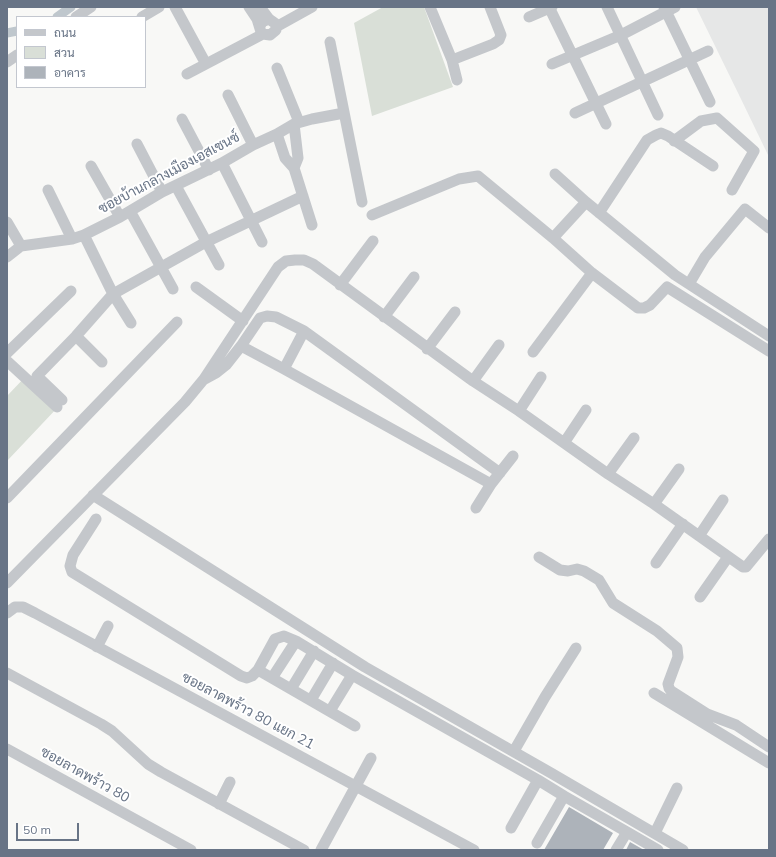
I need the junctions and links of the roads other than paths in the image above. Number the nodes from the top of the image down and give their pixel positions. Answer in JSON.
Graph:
{"nodes":[{"id":1,"x":91,"y":7,"type":"edge"},
{"id":2,"x":158,"y":7,"type":"edge"},
{"id":3,"x":175,"y":7,"type":"edge"},
{"id":4,"x":249,"y":7,"type":"edge"},
{"id":5,"x":260,"y":7,"type":"edge"},
{"id":6,"x":312,"y":7,"type":"edge"},
{"id":7,"x":430,"y":7,"type":"edge"},
{"id":8,"x":490,"y":7,"type":"edge"},
{"id":9,"x":550,"y":7,"type":"edge"},
{"id":10,"x":607,"y":7,"type":"edge"},
{"id":11,"x":668,"y":9,"type":"edge"},
{"id":12,"x":78,"y":16,"type":"edge"},
{"id":13,"x":144,"y":16,"type":"edge"},
{"id":14,"x":529,"y":17,"type":"dead end"},
{"id":15,"x":273,"y":23,"type":"junction"},
{"id":16,"x":261,"y":30,"type":"junction"},
{"id":17,"x":621,"y":35,"type":"junction"},
{"id":18,"x":330,"y":42,"type":"dead end"},
{"id":19,"x":708,"y":50,"type":"dead end"},
{"id":20,"x":16,"y":56,"type":"edge"},
{"id":21,"x":573,"y":57,"type":"junction"},
{"id":22,"x":452,"y":60,"type":"junction"},
{"id":23,"x":689,"y":60,"type":"junction"},
{"id":24,"x":7,"y":62,"type":"edge"},
{"id":25,"x":206,"y":64,"type":"junction"},
{"id":26,"x":552,"y":64,"type":"dead end"},
{"id":27,"x":276,"y":68,"type":"dead end"},
{"id":28,"x":187,"y":74,"type":"dead end"},
{"id":29,"x":457,"y":80,"type":"dead end"},
{"id":30,"x":642,"y":81,"type":"junction"},
{"id":31,"x":228,"y":95,"type":"dead end"},
{"id":32,"x":710,"y":102,"type":"dead end"},
{"id":33,"x":596,"y":104,"type":"junction"},
{"id":34,"x":344,"y":113,"type":"junction"},
{"id":35,"x":575,"y":113,"type":"dead end"},
{"id":36,"x":658,"y":115,"type":"dead end"},
{"id":37,"x":182,"y":119,"type":"dead end"},
{"id":38,"x":297,"y":123,"type":"junction"},
{"id":39,"x":606,"y":124,"type":"dead end"},
{"id":40,"x":277,"y":134,"type":"junction"},
{"id":41,"x":674,"y":141,"type":"junction"},
{"id":42,"x":137,"y":144,"type":"dead end"},
{"id":43,"x":253,"y":145,"type":"junction"},
{"id":44,"x":222,"y":163,"type":"junction"},
{"id":45,"x":91,"y":166,"type":"dead end"},
{"id":46,"x":713,"y":166,"type":"dead end"},
{"id":47,"x":294,"y":168,"type":"junction"},
{"id":48,"x":209,"y":170,"type":"junction"},
{"id":49,"x":555,"y":174,"type":"dead end"},
{"id":50,"x":176,"y":186,"type":"junction"},
{"id":51,"x":48,"y":190,"type":"dead end"},
{"id":52,"x":732,"y":190,"type":"dead end"},
{"id":53,"x":162,"y":192,"type":"junction"},
{"id":54,"x":303,"y":196,"type":"junction"},
{"id":55,"x":362,"y":202,"type":"dead end"},
{"id":56,"x":586,"y":202,"type":"junction"},
{"id":57,"x":130,"y":211,"type":"junction"},
{"id":58,"x":599,"y":213,"type":"junction"},
{"id":59,"x":372,"y":215,"type":"dead end"},
{"id":60,"x":120,"y":217,"type":"junction"},
{"id":61,"x":251,"y":220,"type":"junction"},
{"id":62,"x":7,"y":222,"type":"edge"},
{"id":63,"x":312,"y":225,"type":"dead end"},
{"id":64,"x":769,"y":228,"type":"edge"},
{"id":65,"x":84,"y":235,"type":"junction"},
{"id":66,"x":553,"y":238,"type":"junction"},
{"id":67,"x":72,"y":239,"type":"junction"},
{"id":68,"x":373,"y":241,"type":"dead end"},
{"id":69,"x":206,"y":242,"type":"junction"},
{"id":70,"x":262,"y":242,"type":"dead end"},
{"id":71,"x":21,"y":246,"type":"junction"},
{"id":72,"x":7,"y":257,"type":"edge"},
{"id":73,"x":219,"y":265,"type":"dead end"},
{"id":74,"x":161,"y":267,"type":"junction"},
{"id":75,"x":592,"y":273,"type":"junction"},
{"id":76,"x":675,"y":275,"type":"junction"},
{"id":77,"x":414,"y":277,"type":"dead end"},
{"id":78,"x":340,"y":284,"type":"junction"},
{"id":79,"x":689,"y":284,"type":"junction"},
{"id":80,"x":196,"y":287,"type":"dead end"},
{"id":81,"x":667,"y":287,"type":"junction"},
{"id":82,"x":173,"y":289,"type":"dead end"},
{"id":83,"x":71,"y":290,"type":"dead end"},
{"id":84,"x":113,"y":294,"type":"junction"},
{"id":85,"x":455,"y":312,"type":"dead end"},
{"id":86,"x":384,"y":317,"type":"junction"},
{"id":87,"x":243,"y":321,"type":"junction"},
{"id":88,"x":177,"y":322,"type":"dead end"},
{"id":89,"x":131,"y":323,"type":"dead end"},
{"id":90,"x":304,"y":331,"type":"junction"},
{"id":91,"x":76,"y":336,"type":"junction"},
{"id":92,"x":769,"y":336,"type":"edge"},
{"id":93,"x":499,"y":345,"type":"dead end"},
{"id":94,"x":241,"y":346,"type":"junction"},
{"id":95,"x":428,"y":349,"type":"junction"},
{"id":96,"x":769,"y":351,"type":"edge"},
{"id":97,"x":533,"y":352,"type":"dead end"},
{"id":98,"x":7,"y":353,"type":"edge"},
{"id":99,"x":7,"y":361,"type":"edge"},
{"id":100,"x":102,"y":362,"type":"dead end"},
{"id":101,"x":284,"y":369,"type":"junction"},
{"id":102,"x":542,"y":378,"type":"dead end"},
{"id":103,"x":204,"y":379,"type":"junction"},
{"id":104,"x":473,"y":381,"type":"junction"},
{"id":105,"x":586,"y":410,"type":"dead end"},
{"id":106,"x":519,"y":411,"type":"junction"},
{"id":107,"x":634,"y":438,"type":"dead end"},
{"id":108,"x":564,"y":443,"type":"junction"},
{"id":109,"x":513,"y":456,"type":"dead end"},
{"id":110,"x":679,"y":469,"type":"dead end"},
{"id":111,"x":500,"y":473,"type":"junction"},
{"id":112,"x":608,"y":474,"type":"junction"},
{"id":113,"x":491,"y":484,"type":"junction"},
{"id":114,"x":93,"y":495,"type":"junction"},
{"id":115,"x":7,"y":498,"type":"edge"},
{"id":116,"x":723,"y":500,"type":"dead end"},
{"id":117,"x":654,"y":504,"type":"junction"},
{"id":118,"x":476,"y":508,"type":"dead end"},
{"id":119,"x":96,"y":519,"type":"dead end"},
{"id":120,"x":683,"y":524,"type":"junction"},
{"id":121,"x":699,"y":536,"type":"junction"},
{"id":122,"x":769,"y":539,"type":"edge"},
{"id":123,"x":728,"y":556,"type":"junction"},
{"id":124,"x":539,"y":557,"type":"dead end"},
{"id":125,"x":656,"y":563,"type":"dead end"},
{"id":126,"x":7,"y":583,"type":"edge"},
{"id":127,"x":700,"y":597,"type":"dead end"},
{"id":128,"x":7,"y":613,"type":"edge"},
{"id":129,"x":108,"y":626,"type":"dead end"},
{"id":130,"x":296,"y":641,"type":"junction"},
{"id":131,"x":97,"y":647,"type":"junction"},
{"id":132,"x":576,"y":648,"type":"dead end"},
{"id":133,"x":314,"y":651,"type":"junction"},
{"id":134,"x":333,"y":663,"type":"junction"},
{"id":135,"x":258,"y":670,"type":"junction"},
{"id":136,"x":7,"y":673,"type":"edge"},
{"id":137,"x":352,"y":675,"type":"junction"},
{"id":138,"x":272,"y":678,"type":"junction"},
{"id":139,"x":291,"y":689,"type":"junction"},
{"id":140,"x":654,"y":693,"type":"dead end"},
{"id":141,"x":311,"y":700,"type":"junction"},
{"id":142,"x":330,"y":711,"type":"junction"},
{"id":143,"x":355,"y":726,"type":"dead end"},
{"id":144,"x":769,"y":747,"type":"edge"},
{"id":145,"x":7,"y":749,"type":"edge"},
{"id":146,"x":514,"y":751,"type":"junction"},
{"id":147,"x":371,"y":758,"type":"dead end"},
{"id":148,"x":769,"y":762,"type":"edge"},
{"id":149,"x":538,"y":780,"type":"junction"},
{"id":150,"x":230,"y":782,"type":"dead end"},
{"id":151,"x":356,"y":786,"type":"junction"},
{"id":152,"x":677,"y":788,"type":"dead end"},
{"id":153,"x":564,"y":796,"type":"junction"},
{"id":154,"x":219,"y":804,"type":"junction"},
{"id":155,"x":511,"y":828,"type":"dead end"},
{"id":156,"x":627,"y":832,"type":"junction"},
{"id":157,"x":655,"y":833,"type":"junction"},
{"id":158,"x":537,"y":843,"type":"dead end"},
{"id":159,"x":191,"y":850,"type":"edge"},
{"id":160,"x":304,"y":850,"type":"edge"},
{"id":161,"x":321,"y":850,"type":"edge"},
{"id":162,"x":474,"y":850,"type":"edge"},
{"id":163,"x":616,"y":850,"type":"edge"},
{"id":164,"x":658,"y":850,"type":"edge"},
{"id":165,"x":683,"y":850,"type":"edge"}],
"edges":[{"from":1,"to":12,"type":"street"},
{"from":2,"to":13,"type":"street"},
{"from":3,"to":25,"type":"street"},
{"from":4,"to":16,"type":"street"},
{"from":5,"to":15,"type":"street"},
{"from":6,"to":15,"type":"street"},
{"from":7,"to":22,"type":"street"},
{"from":8,"to":22,"type":"street"},
{"from":9,"to":14,"type":"street"},
{"from":9,"to":21,"type":"street"},
{"from":10,"to":17,"type":"street"},
{"from":11,"to":17,"type":"street"},
{"from":11,"to":23,"type":"street"},
{"from":15,"to":16,"type":"street"},
{"from":15,"to":16,"type":"street"},
{"from":16,"to":25,"type":"street"},
{"from":17,"to":21,"type":"street"},
{"from":17,"to":30,"type":"street"},
{"from":18,"to":34,"type":"street"},
{"from":19,"to":23,"type":"street"},
{"from":20,"to":24,"type":"street"},
{"from":21,"to":26,"type":"street"},
{"from":21,"to":33,"type":"street"},
{"from":22,"to":29,"type":"street"},
{"from":23,"to":30,"type":"street"},
{"from":23,"to":32,"type":"street"},
{"from":25,"to":28,"type":"street"},
{"from":27,"to":38,"type":"street"},
{"from":30,"to":33,"type":"street"},
{"from":30,"to":36,"type":"street"},
{"from":31,"to":43,"type":"street"},
{"from":33,"to":35,"type":"street"},
{"from":33,"to":39,"type":"street"},
{"from":34,"to":38,"type":"street","name":"ซอยบ้านกลางเมืองเอสเซนซ์"},
{"from":34,"to":55,"type":"street"},
{"from":37,"to":48,"type":"street"},
{"from":38,"to":40,"type":"street","name":"ซอยบ้านกลางเมืองเอสเซนซ์"},
{"from":38,"to":47,"type":"street"},
{"from":40,"to":43,"type":"street","name":"ซอยบ้านกลางเมืองเอสเซนซ์"},
{"from":40,"to":47,"type":"street"},
{"from":41,"to":46,"type":"street"},
{"from":41,"to":52,"type":"street"},
{"from":41,"to":58,"type":"street"},
{"from":42,"to":53,"type":"street"},
{"from":43,"to":44,"type":"street","name":"ซอยบ้านกลางเมืองเอสเซนซ์"},
{"from":44,"to":48,"type":"street","name":"ซอยบ้านกลางเมืองเอสเซนซ์"},
{"from":44,"to":61,"type":"street"},
{"from":45,"to":60,"type":"street"},
{"from":47,"to":54,"type":"street"},
{"from":48,"to":50,"type":"street","name":"ซอยบ้านกลางเมืองเอสเซนซ์"},
{"from":49,"to":56,"type":"street"},
{"from":50,"to":53,"type":"street","name":"ซอยบ้านกลางเมืองเอสเซนซ์"},
{"from":50,"to":69,"type":"street"},
{"from":51,"to":67,"type":"street"},
{"from":53,"to":57,"type":"street","name":"ซอยบ้านกลางเมืองเอสเซนซ์"},
{"from":54,"to":61,"type":"street"},
{"from":54,"to":63,"type":"street"},
{"from":56,"to":58,"type":"street"},
{"from":56,"to":66,"type":"street"},
{"from":57,"to":60,"type":"street","name":"ซอยบ้านกลางเมืองเอสเซนซ์"},
{"from":57,"to":74,"type":"street"},
{"from":58,"to":76,"type":"street"},
{"from":59,"to":66,"type":"street"},
{"from":60,"to":65,"type":"street","name":"ซอยบ้านกลางเมืองเอสเซนซ์"},
{"from":61,"to":69,"type":"street"},
{"from":61,"to":70,"type":"street"},
{"from":62,"to":71,"type":"street"},
{"from":64,"to":79,"type":"street"},
{"from":65,"to":67,"type":"street","name":"ซอยบ้านกลางเมืองเอสเซนซ์"},
{"from":65,"to":84,"type":"street"},
{"from":66,"to":75,"type":"street"},
{"from":67,"to":71,"type":"street","name":"ซอยบ้านกลางเมืองเอสเซนซ์"},
{"from":68,"to":78,"type":"street"},
{"from":69,"to":73,"type":"street"},
{"from":69,"to":74,"type":"street"},
{"from":71,"to":72,"type":"street"},
{"from":74,"to":82,"type":"street"},
{"from":74,"to":84,"type":"street"},
{"from":75,"to":81,"type":"street"},
{"from":75,"to":97,"type":"street"},
{"from":76,"to":79,"type":"street"},
{"from":76,"to":81,"type":"street"},
{"from":77,"to":86,"type":"street"},
{"from":78,"to":86,"type":"street"},
{"from":78,"to":87,"type":"street"},
{"from":79,"to":92,"type":"street"},
{"from":80,"to":87,"type":"street"},
{"from":81,"to":96,"type":"street"},
{"from":83,"to":98,"type":"street"},
{"from":84,"to":89,"type":"street"},
{"from":84,"to":91,"type":"street"},
{"from":85,"to":95,"type":"street"},
{"from":86,"to":95,"type":"street"},
{"from":87,"to":103,"type":"street"},
{"from":88,"to":115,"type":"street"},
{"from":90,"to":94,"type":"street"},
{"from":90,"to":101,"type":"street"},
{"from":90,"to":111,"type":"street"},
{"from":91,"to":99,"type":"street"},
{"from":91,"to":100,"type":"street"},
{"from":93,"to":104,"type":"street"},
{"from":94,"to":101,"type":"street"},
{"from":94,"to":103,"type":"street"},
{"from":95,"to":104,"type":"street"},
{"from":101,"to":113,"type":"street"},
{"from":102,"to":106,"type":"street"},
{"from":103,"to":114,"type":"street"},
{"from":104,"to":106,"type":"street"},
{"from":105,"to":108,"type":"street"},
{"from":106,"to":108,"type":"street"},
{"from":107,"to":112,"type":"street"},
{"from":108,"to":112,"type":"street"},
{"from":109,"to":111,"type":"street"},
{"from":110,"to":117,"type":"street"},
{"from":111,"to":113,"type":"street"},
{"from":112,"to":117,"type":"street"},
{"from":113,"to":118,"type":"street"},
{"from":114,"to":126,"type":"street"},
{"from":114,"to":146,"type":"street"},
{"from":116,"to":121,"type":"street"},
{"from":117,"to":120,"type":"street"},
{"from":119,"to":135,"type":"street"},
{"from":120,"to":121,"type":"street"},
{"from":120,"to":125,"type":"street"},
{"from":121,"to":123,"type":"street"},
{"from":122,"to":123,"type":"street"},
{"from":123,"to":127,"type":"street"},
{"from":124,"to":144,"type":"street"},
{"from":128,"to":131,"type":"street","name":"ซอยลาดพร้าว 80 แยก 21"},
{"from":129,"to":131,"type":"street"},
{"from":130,"to":133,"type":"street"},
{"from":130,"to":135,"type":"street"},
{"from":130,"to":138,"type":"street"},
{"from":131,"to":151,"type":"street","name":"ซอยลาดพร้าว 80 แยก 21"},
{"from":132,"to":146,"type":"street"},
{"from":133,"to":134,"type":"street"},
{"from":133,"to":139,"type":"street"},
{"from":134,"to":137,"type":"street"},
{"from":134,"to":141,"type":"street"},
{"from":135,"to":138,"type":"street"},
{"from":136,"to":154,"type":"street"},
{"from":137,"to":142,"type":"street"},
{"from":137,"to":149,"type":"street"},
{"from":138,"to":139,"type":"street"},
{"from":139,"to":141,"type":"street"},
{"from":140,"to":148,"type":"street"},
{"from":141,"to":142,"type":"street"},
{"from":142,"to":143,"type":"street"},
{"from":145,"to":159,"type":"street","name":"ซอยลาดพร้าว 80"},
{"from":146,"to":157,"type":"street"},
{"from":147,"to":151,"type":"street"},
{"from":149,"to":153,"type":"street"},
{"from":149,"to":155,"type":"street"},
{"from":150,"to":154,"type":"street"},
{"from":151,"to":161,"type":"street"},
{"from":151,"to":162,"type":"street","name":"ซอยลาดพร้าว 80 แยก 21"},
{"from":152,"to":157,"type":"street"},
{"from":153,"to":156,"type":"street"},
{"from":153,"to":158,"type":"street"},
{"from":154,"to":160,"type":"street"},
{"from":156,"to":163,"type":"street"},
{"from":156,"to":164,"type":"street"},
{"from":157,"to":165,"type":"street"}]}
